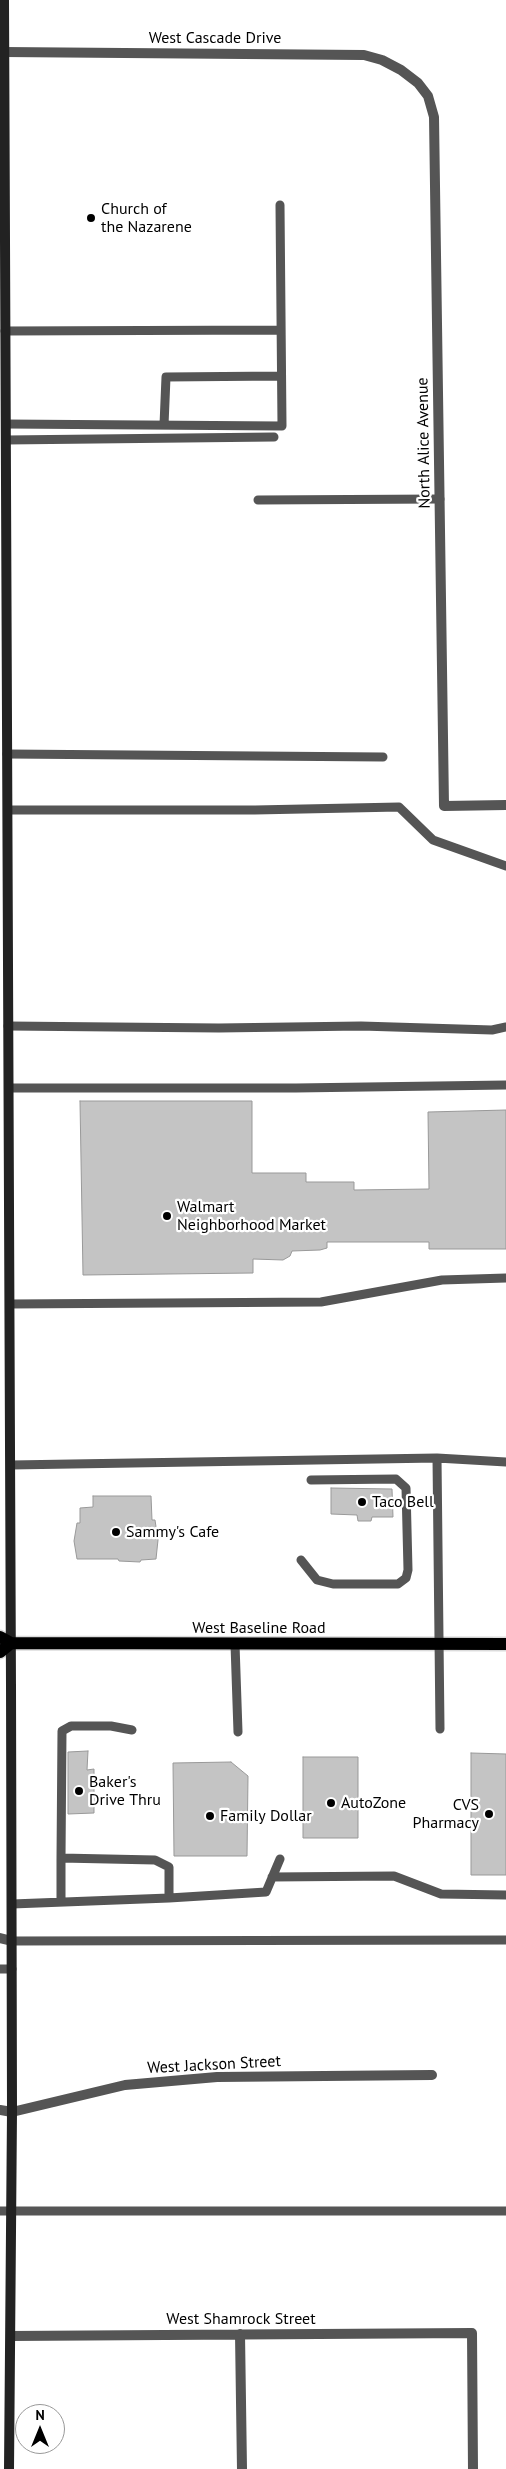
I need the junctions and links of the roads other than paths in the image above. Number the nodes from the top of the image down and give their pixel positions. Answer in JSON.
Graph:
{"nodes":[{"id":1,"x":4,"y":0,"type":"edge"},
{"id":2,"x":4,"y":52,"type":"junction"},
{"id":3,"x":418,"y":83,"type":"joint"},
{"id":4,"x":280,"y":205,"type":"dead end"},
{"id":5,"x":280,"y":330,"type":"junction"},
{"id":6,"x":6,"y":331,"type":"junction"},
{"id":7,"x":3,"y":344,"type":"edge"},
{"id":8,"x":281,"y":376,"type":"junction"},
{"id":9,"x":6,"y":424,"type":"junction"},
{"id":10,"x":164,"y":425,"type":"junction"},
{"id":11,"x":274,"y":437,"type":"dead end"},
{"id":12,"x":6,"y":440,"type":"junction"},
{"id":13,"x":3,"y":470,"type":"edge"},
{"id":14,"x":440,"y":499,"type":"junction"},
{"id":15,"x":258,"y":500,"type":"dead end"},
{"id":16,"x":3,"y":502,"type":"edge"},
{"id":17,"x":7,"y":754,"type":"junction"},
{"id":18,"x":383,"y":757,"type":"dead end"},
{"id":19,"x":506,"y":805,"type":"edge"},
{"id":20,"x":8,"y":810,"type":"junction"},
{"id":21,"x":506,"y":866,"type":"edge"},
{"id":22,"x":8,"y":1026,"type":"junction"},
{"id":23,"x":506,"y":1027,"type":"edge"},
{"id":24,"x":506,"y":1085,"type":"edge"},
{"id":25,"x":9,"y":1088,"type":"junction"},
{"id":26,"x":506,"y":1278,"type":"edge"},
{"id":27,"x":10,"y":1304,"type":"junction"},
{"id":28,"x":438,"y":1458,"type":"junction"},
{"id":29,"x":506,"y":1462,"type":"edge"},
{"id":30,"x":10,"y":1464,"type":"junction"},
{"id":31,"x":311,"y":1480,"type":"dead end"},
{"id":32,"x":301,"y":1560,"type":"dead end"},
{"id":33,"x":6,"y":1640,"type":"edge"},
{"id":34,"x":235,"y":1644,"type":"junction"},
{"id":35,"x":506,"y":1644,"type":"edge"},
{"id":36,"x":439,"y":1645,"type":"junction"},
{"id":37,"x":0,"y":1652,"type":"edge"},
{"id":38,"x":440,"y":1729,"type":"dead end"},
{"id":39,"x":132,"y":1730,"type":"dead end"},
{"id":40,"x":238,"y":1732,"type":"dead end"},
{"id":41,"x":61,"y":1858,"type":"junction"},
{"id":42,"x":280,"y":1859,"type":"dead end"},
{"id":43,"x":272,"y":1877,"type":"junction"},
{"id":44,"x":506,"y":1895,"type":"edge"},
{"id":45,"x":169,"y":1898,"type":"junction"},
{"id":46,"x":61,"y":1902,"type":"junction"},
{"id":47,"x":12,"y":1904,"type":"junction"},
{"id":48,"x":0,"y":1938,"type":"edge"},
{"id":49,"x":506,"y":1940,"type":"edge"},
{"id":50,"x":12,"y":1941,"type":"junction"},
{"id":51,"x":0,"y":1969,"type":"edge"},
{"id":52,"x":12,"y":1969,"type":"junction"},
{"id":53,"x":432,"y":2075,"type":"dead end"},
{"id":54,"x":0,"y":2110,"type":"edge"},
{"id":55,"x":12,"y":2112,"type":"junction"},
{"id":56,"x":0,"y":2211,"type":"edge"},
{"id":57,"x":12,"y":2211,"type":"junction"},
{"id":58,"x":506,"y":2211,"type":"edge"},
{"id":59,"x":240,"y":2334,"type":"junction"},
{"id":60,"x":11,"y":2336,"type":"junction"},
{"id":61,"x":9,"y":2469,"type":"edge"},
{"id":62,"x":242,"y":2469,"type":"edge"},
{"id":63,"x":473,"y":2469,"type":"edge"}],
"edges":[{"from":1,"to":2,"type":"street"},
{"from":2,"to":3,"type":"street","name":"West Cascade Drive"},
{"from":2,"to":6,"type":"street"},
{"from":3,"to":14,"type":"street","name":"North Alice Avenue"},
{"from":4,"to":5,"type":"lane"},
{"from":5,"to":6,"type":"lane"},
{"from":5,"to":8,"type":"lane"},
{"from":6,"to":7,"type":"street"},
{"from":7,"to":9,"type":"street"},
{"from":8,"to":10,"type":"lane"},
{"from":8,"to":10,"type":"lane"},
{"from":9,"to":10,"type":"lane"},
{"from":9,"to":12,"type":"street"},
{"from":11,"to":12,"type":"lane"},
{"from":12,"to":13,"type":"street"},
{"from":13,"to":16,"type":"street"},
{"from":14,"to":15,"type":"lane"},
{"from":14,"to":19,"type":"street","name":"North Alice Avenue"},
{"from":16,"to":17,"type":"street"},
{"from":17,"to":18,"type":"lane"},
{"from":17,"to":20,"type":"street"},
{"from":20,"to":21,"type":"lane"},
{"from":20,"to":22,"type":"street"},
{"from":22,"to":23,"type":"lane"},
{"from":22,"to":25,"type":"street"},
{"from":24,"to":25,"type":"lane"},
{"from":25,"to":27,"type":"street"},
{"from":26,"to":27,"type":"lane"},
{"from":27,"to":30,"type":"street"},
{"from":28,"to":29,"type":"lane"},
{"from":28,"to":30,"type":"lane"},
{"from":28,"to":36,"type":"lane"},
{"from":30,"to":33,"type":"street"},
{"from":31,"to":32,"type":"lane"},
{"from":33,"to":34,"type":"main road","name":"West Baseline Road"},
{"from":33,"to":37,"type":"main road"},
{"from":33,"to":47,"type":"street"},
{"from":34,"to":36,"type":"main road","name":"West Baseline Road"},
{"from":34,"to":40,"type":"lane"},
{"from":35,"to":36,"type":"main road","name":"West Baseline Road"},
{"from":36,"to":38,"type":"lane"},
{"from":39,"to":41,"type":"lane"},
{"from":41,"to":45,"type":"lane"},
{"from":41,"to":46,"type":"lane"},
{"from":42,"to":43,"type":"lane"},
{"from":43,"to":44,"type":"lane"},
{"from":43,"to":45,"type":"lane"},
{"from":45,"to":46,"type":"lane"},
{"from":46,"to":47,"type":"lane"},
{"from":47,"to":50,"type":"street"},
{"from":48,"to":50,"type":"street"},
{"from":49,"to":50,"type":"lane"},
{"from":50,"to":52,"type":"street"},
{"from":51,"to":52,"type":"lane"},
{"from":52,"to":55,"type":"street"},
{"from":53,"to":55,"type":"street","name":"West Jackson Street"},
{"from":54,"to":55,"type":"street","name":"West Jackson Street"},
{"from":55,"to":57,"type":"street"},
{"from":56,"to":57,"type":"lane"},
{"from":57,"to":58,"type":"lane"},
{"from":57,"to":60,"type":"street"},
{"from":59,"to":60,"type":"street","name":"West Shamrock Street"},
{"from":59,"to":62,"type":"street"},
{"from":59,"to":63,"type":"street","name":"West Shamrock Street"},
{"from":60,"to":61,"type":"street"}]}
